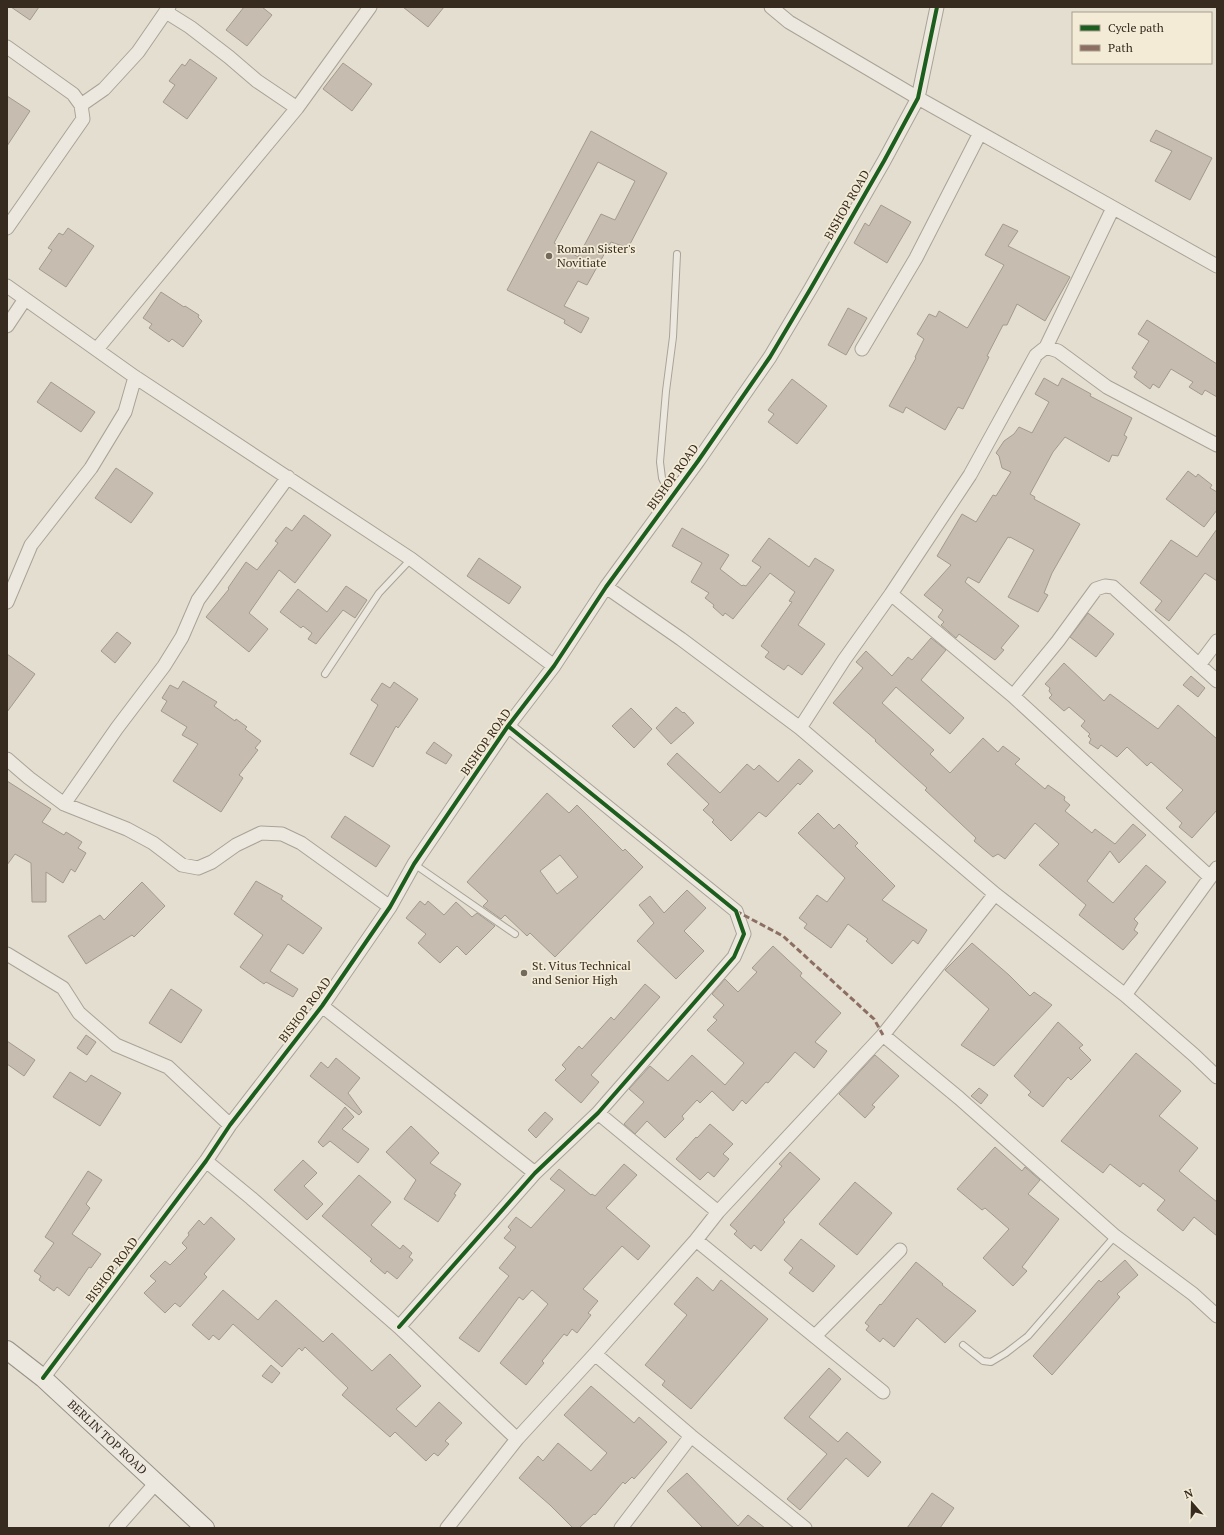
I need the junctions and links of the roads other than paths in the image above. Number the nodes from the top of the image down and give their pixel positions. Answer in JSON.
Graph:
{"nodes":[{"id":1,"x":370,"y":7,"type":"edge"},
{"id":2,"x":771,"y":7,"type":"edge"},
{"id":3,"x":937,"y":7,"type":"edge"},
{"id":4,"x":168,"y":9,"type":"edge"},
{"id":5,"x":7,"y":47,"type":"edge"},
{"id":6,"x":918,"y":98,"type":"junction"},
{"id":7,"x":81,"y":105,"type":"junction"},
{"id":8,"x":297,"y":108,"type":"junction"},
{"id":9,"x":980,"y":133,"type":"junction"},
{"id":10,"x":1113,"y":208,"type":"junction"},
{"id":11,"x":7,"y":228,"type":"edge"},
{"id":12,"x":677,"y":254,"type":"dead end"},
{"id":13,"x":1217,"y":266,"type":"edge"},
{"id":14,"x":7,"y":286,"type":"edge"},
{"id":15,"x":25,"y":299,"type":"junction"},
{"id":16,"x":7,"y":326,"type":"edge"},
{"id":17,"x":1046,"y":347,"type":"junction"},
{"id":18,"x":97,"y":349,"type":"junction"},
{"id":19,"x":862,"y":349,"type":"dead end"},
{"id":20,"x":134,"y":377,"type":"junction"},
{"id":21,"x":1217,"y":445,"type":"edge"},
{"id":22,"x":288,"y":477,"type":"junction"},
{"id":23,"x":673,"y":495,"type":"junction"},
{"id":24,"x":411,"y":559,"type":"junction"},
{"id":25,"x":606,"y":587,"type":"junction"},
{"id":26,"x":891,"y":594,"type":"junction"},
{"id":27,"x":7,"y":602,"type":"edge"},
{"id":28,"x":1217,"y":641,"type":"edge"},
{"id":29,"x":1199,"y":665,"type":"junction"},
{"id":30,"x":554,"y":666,"type":"junction"},
{"id":31,"x":325,"y":674,"type":"dead end"},
{"id":32,"x":1217,"y":681,"type":"edge"},
{"id":33,"x":1013,"y":696,"type":"junction"},
{"id":34,"x":508,"y":726,"type":"junction"},
{"id":35,"x":800,"y":728,"type":"junction"},
{"id":36,"x":7,"y":759,"type":"edge"},
{"id":37,"x":64,"y":804,"type":"junction"},
{"id":38,"x":414,"y":864,"type":"junction"},
{"id":39,"x":1214,"y":873,"type":"edge"},
{"id":40,"x":995,"y":894,"type":"junction"},
{"id":41,"x":390,"y":907,"type":"junction"},
{"id":42,"x":515,"y":934,"type":"dead end"},
{"id":43,"x":7,"y":954,"type":"edge"},
{"id":44,"x":1125,"y":995,"type":"junction"},
{"id":45,"x":322,"y":1006,"type":"junction"},
{"id":46,"x":883,"y":1035,"type":"junction"},
{"id":47,"x":1217,"y":1077,"type":"edge"},
{"id":48,"x":598,"y":1112,"type":"junction"},
{"id":49,"x":230,"y":1125,"type":"junction"},
{"id":50,"x":206,"y":1161,"type":"junction"},
{"id":51,"x":535,"y":1173,"type":"junction"},
{"id":52,"x":718,"y":1212,"type":"junction"},
{"id":53,"x":1115,"y":1236,"type":"junction"},
{"id":54,"x":696,"y":1240,"type":"junction"},
{"id":55,"x":900,"y":1250,"type":"dead end"},
{"id":56,"x":1217,"y":1316,"type":"edge"},
{"id":57,"x":398,"y":1327,"type":"junction"},
{"id":58,"x":815,"y":1336,"type":"junction"},
{"id":59,"x":963,"y":1345,"type":"dead end"},
{"id":60,"x":8,"y":1354,"type":"edge"},
{"id":61,"x":595,"y":1354,"type":"junction"},
{"id":62,"x":43,"y":1378,"type":"junction"},
{"id":63,"x":883,"y":1392,"type":"dead end"},
{"id":64,"x":690,"y":1436,"type":"junction"},
{"id":65,"x":517,"y":1439,"type":"junction"},
{"id":66,"x":155,"y":1484,"type":"junction"},
{"id":67,"x":116,"y":1528,"type":"edge"},
{"id":68,"x":205,"y":1528,"type":"edge"},
{"id":69,"x":447,"y":1528,"type":"edge"},
{"id":70,"x":621,"y":1528,"type":"edge"},
{"id":71,"x":805,"y":1528,"type":"edge"}],
"edges":[{"from":1,"to":8,"type":"street"},
{"from":2,"to":6,"type":"street"},
{"from":3,"to":6,"type":"street","name":"BISHOP ROAD"},
{"from":4,"to":7,"type":"street"},
{"from":4,"to":8,"type":"street"},
{"from":5,"to":7,"type":"street"},
{"from":6,"to":9,"type":"street"},
{"from":6,"to":23,"type":"street","name":"BISHOP ROAD"},
{"from":7,"to":11,"type":"street"},
{"from":8,"to":18,"type":"street"},
{"from":9,"to":10,"type":"street"},
{"from":9,"to":19,"type":"street"},
{"from":10,"to":13,"type":"street"},
{"from":10,"to":17,"type":"street"},
{"from":12,"to":23,"type":"lane"},
{"from":14,"to":15,"type":"street"},
{"from":15,"to":16,"type":"street"},
{"from":15,"to":18,"type":"street"},
{"from":17,"to":21,"type":"street"},
{"from":17,"to":26,"type":"street"},
{"from":18,"to":20,"type":"street"},
{"from":20,"to":22,"type":"street"},
{"from":20,"to":27,"type":"street"},
{"from":22,"to":24,"type":"street"},
{"from":22,"to":37,"type":"street"},
{"from":23,"to":25,"type":"street","name":"BISHOP ROAD"},
{"from":24,"to":30,"type":"street"},
{"from":24,"to":31,"type":"lane"},
{"from":25,"to":30,"type":"street","name":"BISHOP ROAD"},
{"from":25,"to":35,"type":"street"},
{"from":26,"to":33,"type":"street"},
{"from":26,"to":35,"type":"street"},
{"from":28,"to":29,"type":"street"},
{"from":29,"to":32,"type":"street"},
{"from":29,"to":33,"type":"street"},
{"from":30,"to":34,"type":"street","name":"BISHOP ROAD"},
{"from":33,"to":39,"type":"street"},
{"from":34,"to":38,"type":"street","name":"BISHOP ROAD"},
{"from":34,"to":48,"type":"street"},
{"from":35,"to":40,"type":"street"},
{"from":36,"to":37,"type":"street"},
{"from":37,"to":41,"type":"street"},
{"from":38,"to":41,"type":"street","name":"BISHOP ROAD"},
{"from":38,"to":42,"type":"lane"},
{"from":39,"to":44,"type":"street"},
{"from":40,"to":44,"type":"street"},
{"from":40,"to":46,"type":"street"},
{"from":41,"to":45,"type":"street","name":"BISHOP ROAD"},
{"from":43,"to":49,"type":"street"},
{"from":44,"to":47,"type":"street"},
{"from":45,"to":49,"type":"street","name":"BISHOP ROAD"},
{"from":45,"to":51,"type":"street"},
{"from":46,"to":52,"type":"street"},
{"from":46,"to":53,"type":"street"},
{"from":48,"to":51,"type":"street"},
{"from":48,"to":52,"type":"street"},
{"from":49,"to":50,"type":"street","name":"BISHOP ROAD"},
{"from":50,"to":57,"type":"street"},
{"from":50,"to":62,"type":"street","name":"BISHOP ROAD"},
{"from":51,"to":57,"type":"street"},
{"from":52,"to":54,"type":"street"},
{"from":53,"to":56,"type":"street"},
{"from":53,"to":59,"type":"lane"},
{"from":54,"to":58,"type":"street"},
{"from":54,"to":61,"type":"street"},
{"from":55,"to":58,"type":"street"},
{"from":57,"to":65,"type":"street"},
{"from":58,"to":63,"type":"street"},
{"from":60,"to":62,"type":"street","name":"BERLIN TOP ROAD"},
{"from":61,"to":64,"type":"street"},
{"from":61,"to":65,"type":"street"},
{"from":62,"to":66,"type":"street","name":"BERLIN TOP ROAD"},
{"from":64,"to":70,"type":"street"},
{"from":64,"to":71,"type":"street"},
{"from":65,"to":69,"type":"street"},
{"from":66,"to":67,"type":"street"},
{"from":66,"to":68,"type":"street","name":"BERLIN TOP ROAD"}]}
